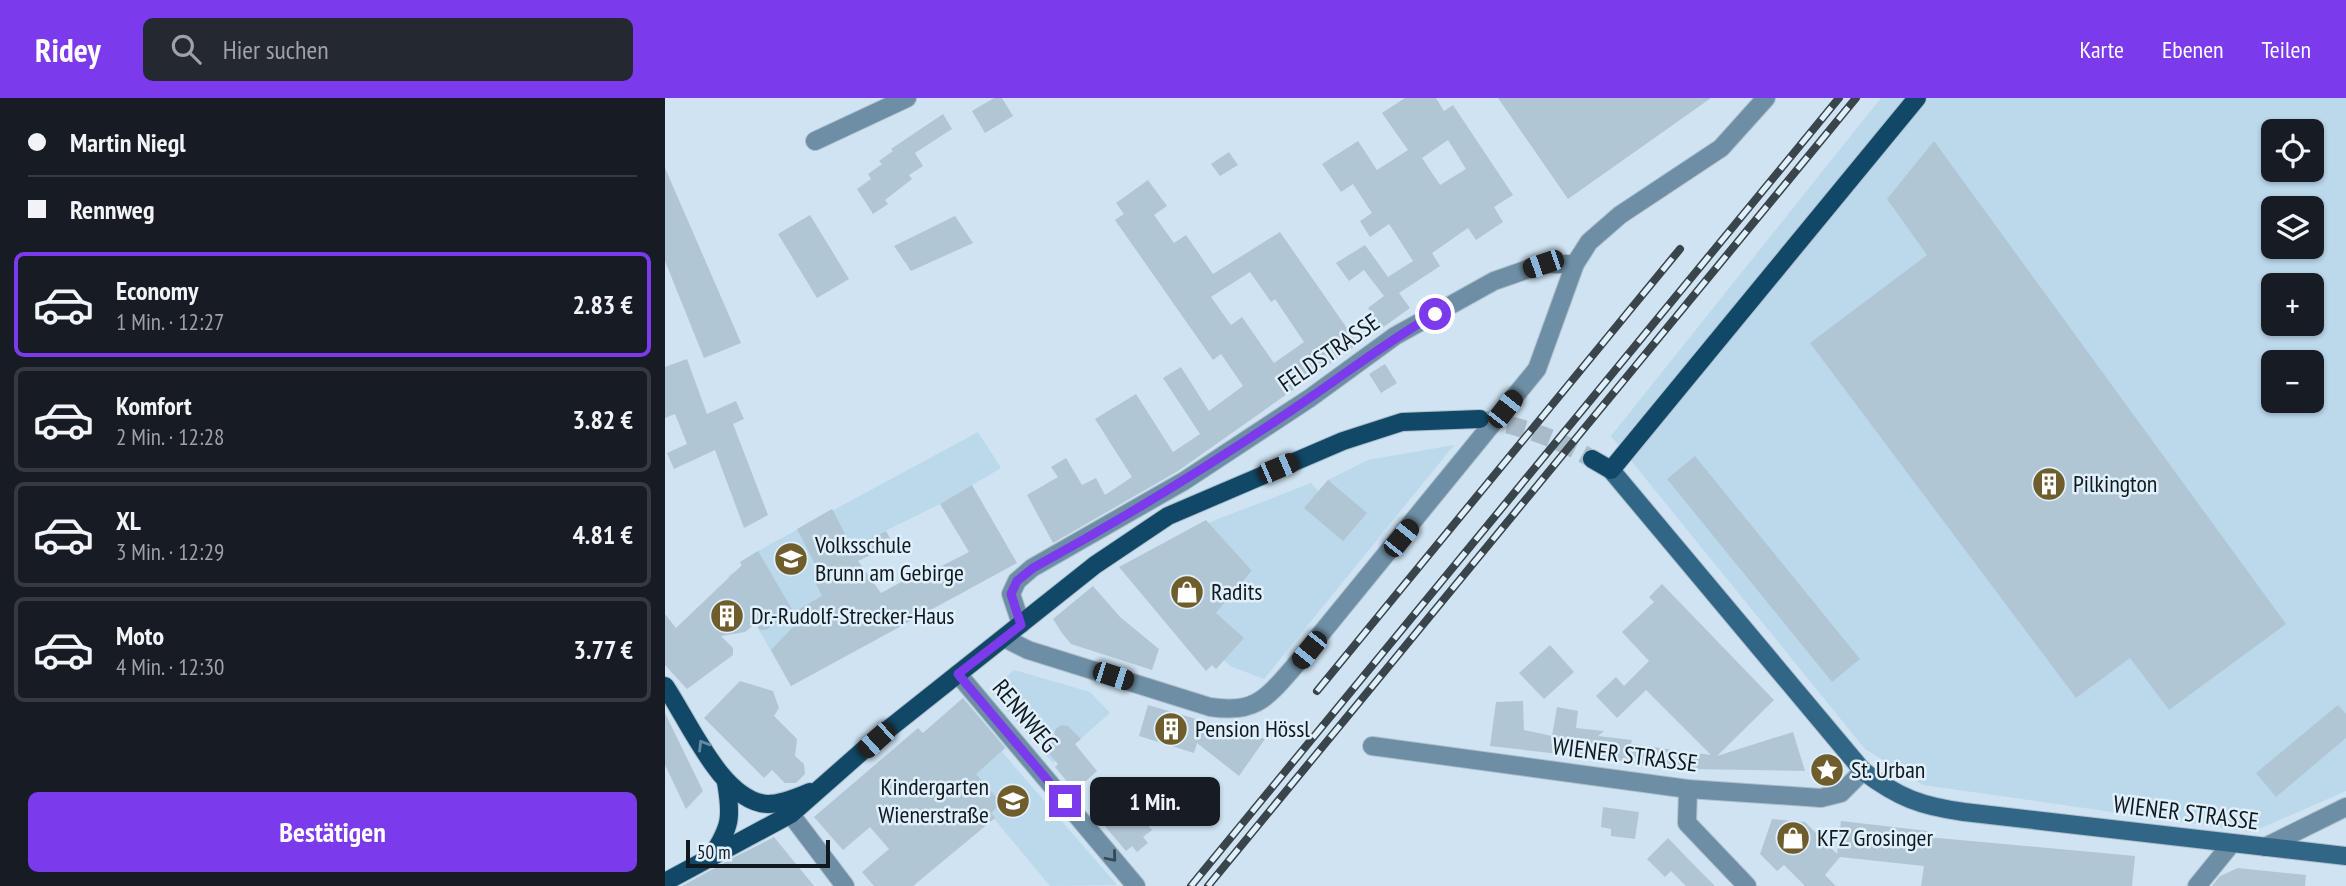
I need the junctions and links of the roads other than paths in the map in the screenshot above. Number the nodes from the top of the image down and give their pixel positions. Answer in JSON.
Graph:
{"nodes":[{"id":1,"x":907,"y":98,"type":"edge"},
{"id":2,"x":1766,"y":98,"type":"edge"},
{"id":3,"x":1917,"y":98,"type":"edge"},
{"id":4,"x":815,"y":141,"type":"dead end"},
{"id":5,"x":1575,"y":264,"type":"junction"},
{"id":6,"x":1480,"y":419,"type":"tunnel mouth"},
{"id":7,"x":1592,"y":458,"type":"tunnel mouth"},
{"id":8,"x":1611,"y":470,"type":"junction"},
{"id":9,"x":1021,"y":625,"type":"junction"},
{"id":10,"x":1004,"y":638,"type":"junction"},
{"id":11,"x":958,"y":674,"type":"junction"},
{"id":12,"x":665,"y":686,"type":"edge"},
{"id":13,"x":1372,"y":746,"type":"dead end"},
{"id":14,"x":1863,"y":771,"type":"junction"},
{"id":15,"x":726,"y":782,"type":"junction"},
{"id":16,"x":1688,"y":789,"type":"junction"},
{"id":17,"x":2346,"y":807,"type":"edge"},
{"id":18,"x":786,"y":808,"type":"junction"},
{"id":19,"x":2232,"y":842,"type":"junction"},
{"id":20,"x":2265,"y":847,"type":"junction"},
{"id":21,"x":2346,"y":856,"type":"edge"},
{"id":22,"x":709,"y":860,"type":"junction"},
{"id":23,"x":665,"y":882,"type":"edge"},
{"id":24,"x":845,"y":886,"type":"edge"},
{"id":25,"x":1136,"y":886,"type":"edge"},
{"id":26,"x":1747,"y":886,"type":"edge"},
{"id":27,"x":2197,"y":886,"type":"edge"}],
"edges":[{"from":1,"to":4,"type":"street"},
{"from":2,"to":5,"type":"street"},
{"from":3,"to":8,"type":"main road"},
{"from":5,"to":9,"type":"street","name":"FELDSTRASSE"},
{"from":5,"to":10,"type":"street"},
{"from":6,"to":9,"type":"main road"},
{"from":7,"to":8,"type":"main road","name":"WIENER STRASSE"},
{"from":8,"to":14,"type":"main road","name":"WIENER STRASSE"},
{"from":9,"to":10,"type":"main road"},
{"from":10,"to":11,"type":"main road"},
{"from":11,"to":18,"type":"main road"},
{"from":11,"to":25,"type":"street","name":"RENNWEG","one_way":true},
{"from":15,"to":12,"type":"main road","one_way":true},
{"from":13,"to":16,"type":"street","name":"WIENER STRASSE"},
{"from":14,"to":16,"type":"street","name":"WIENER STRASSE"},
{"from":14,"to":19,"type":"main road","name":"WIENER STRASSE"},
{"from":15,"to":18,"type":"main road"},
{"from":15,"to":22,"type":"main road"},
{"from":16,"to":26,"type":"street"},
{"from":17,"to":20,"type":"street"},
{"from":18,"to":22,"type":"main road"},
{"from":18,"to":24,"type":"street"},
{"from":19,"to":20,"type":"main road","name":"WIENER STRASSE"},
{"from":19,"to":27,"type":"street"},
{"from":20,"to":21,"type":"main road","name":"WIENER STRASSE"},
{"from":22,"to":23,"type":"main road"}]}
